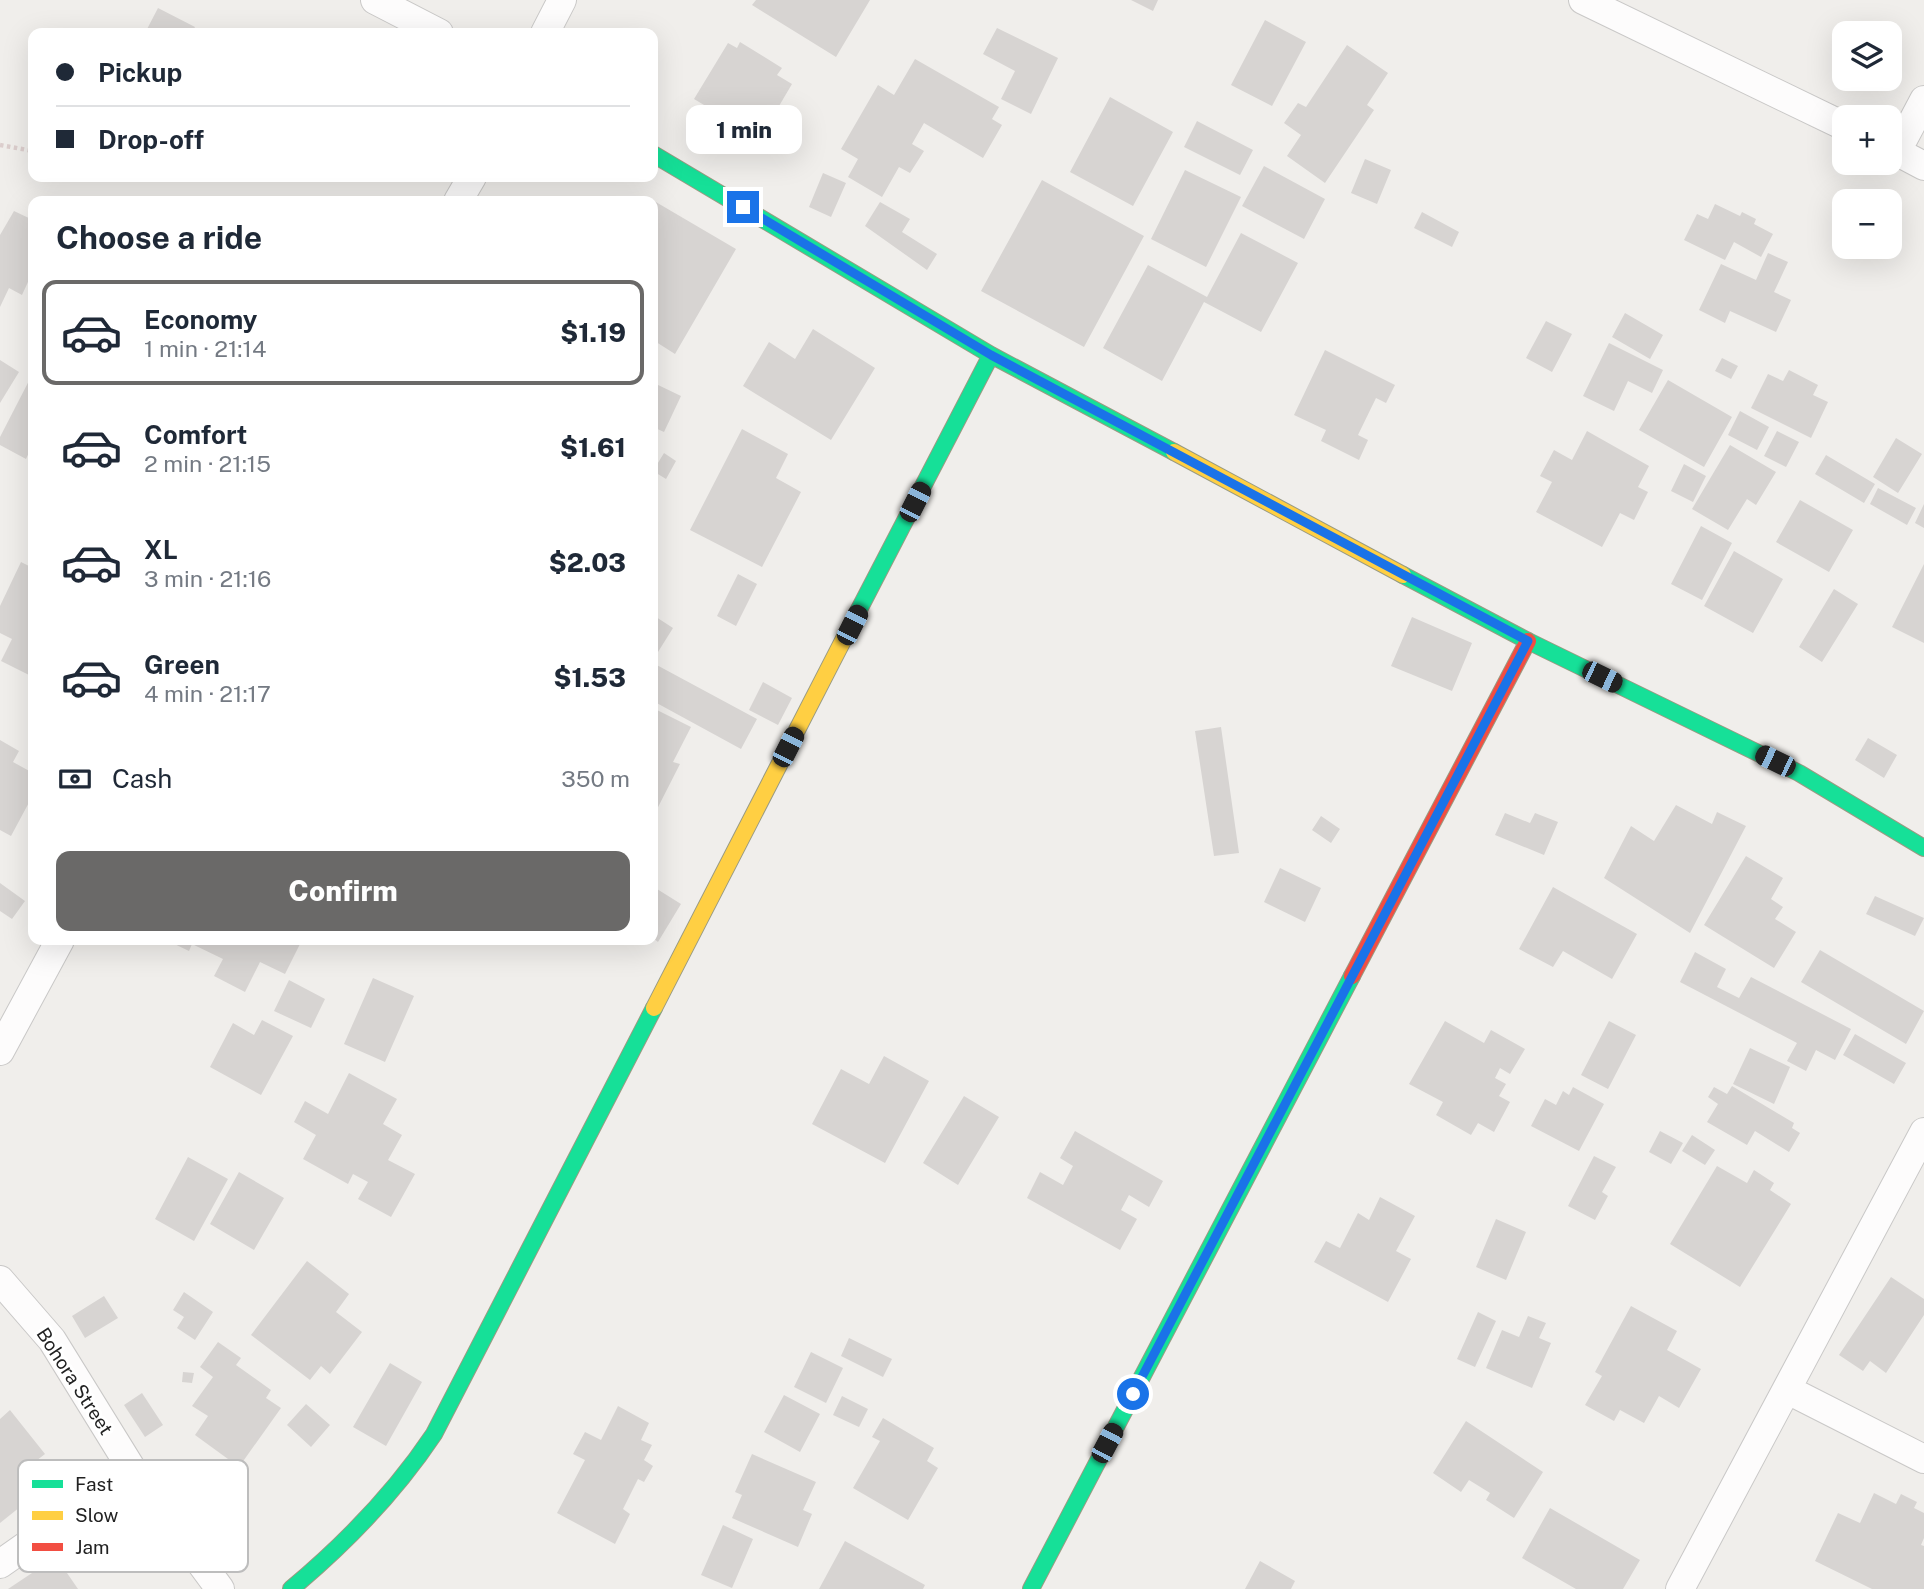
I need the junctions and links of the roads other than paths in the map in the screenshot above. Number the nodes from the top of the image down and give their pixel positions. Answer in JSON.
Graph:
{"nodes":[{"id":1,"x":375,"y":0,"type":"edge"},
{"id":2,"x":562,"y":0,"type":"edge"},
{"id":3,"x":1583,"y":0,"type":"edge"},
{"id":4,"x":429,"y":28,"type":"edge"},
{"id":5,"x":548,"y":28,"type":"edge"},
{"id":6,"x":1924,"y":100,"type":"edge"},
{"id":7,"x":1832,"y":120,"type":"edge"},
{"id":8,"x":1902,"y":135,"type":"edge"},
{"id":9,"x":1902,"y":154,"type":"edge"},
{"id":10,"x":658,"y":157,"type":"edge"},
{"id":11,"x":1924,"y":166,"type":"edge"},
{"id":12,"x":991,"y":355,"type":"junction"},
{"id":13,"x":1528,"y":641,"type":"junction"},
{"id":14,"x":1924,"y":848,"type":"edge"},
{"id":15,"x":57,"y":945,"type":"edge"},
{"id":16,"x":0,"y":1051,"type":"edge"},
{"id":17,"x":1924,"y":1132,"type":"edge"},
{"id":18,"x":0,"y":1280,"type":"edge"},
{"id":19,"x":1788,"y":1390,"type":"junction"},
{"id":20,"x":126,"y":1460,"type":"edge"},
{"id":21,"x":1924,"y":1460,"type":"edge"},
{"id":22,"x":18,"y":1551,"type":"edge"},
{"id":23,"x":0,"y":1564,"type":"edge"},
{"id":24,"x":207,"y":1572,"type":"edge"},
{"id":25,"x":220,"y":1589,"type":"edge"},
{"id":26,"x":291,"y":1589,"type":"edge"},
{"id":27,"x":1031,"y":1589,"type":"edge"},
{"id":28,"x":1680,"y":1589,"type":"edge"}],
"edges":[{"from":1,"to":4,"type":"street"},
{"from":2,"to":5,"type":"street"},
{"from":3,"to":7,"type":"street"},
{"from":6,"to":8,"type":"street"},
{"from":9,"to":11,"type":"street"},
{"from":10,"to":12,"type":"street"},
{"from":12,"to":13,"type":"street"},
{"from":12,"to":26,"type":"street"},
{"from":13,"to":14,"type":"street"},
{"from":13,"to":27,"type":"street"},
{"from":15,"to":16,"type":"street"},
{"from":17,"to":19,"type":"street"},
{"from":18,"to":20,"type":"street","name":"Bohora Street"},
{"from":19,"to":21,"type":"street"},
{"from":19,"to":28,"type":"street"},
{"from":22,"to":23,"type":"street"},
{"from":24,"to":25,"type":"street","name":"Bohora Street"}]}
